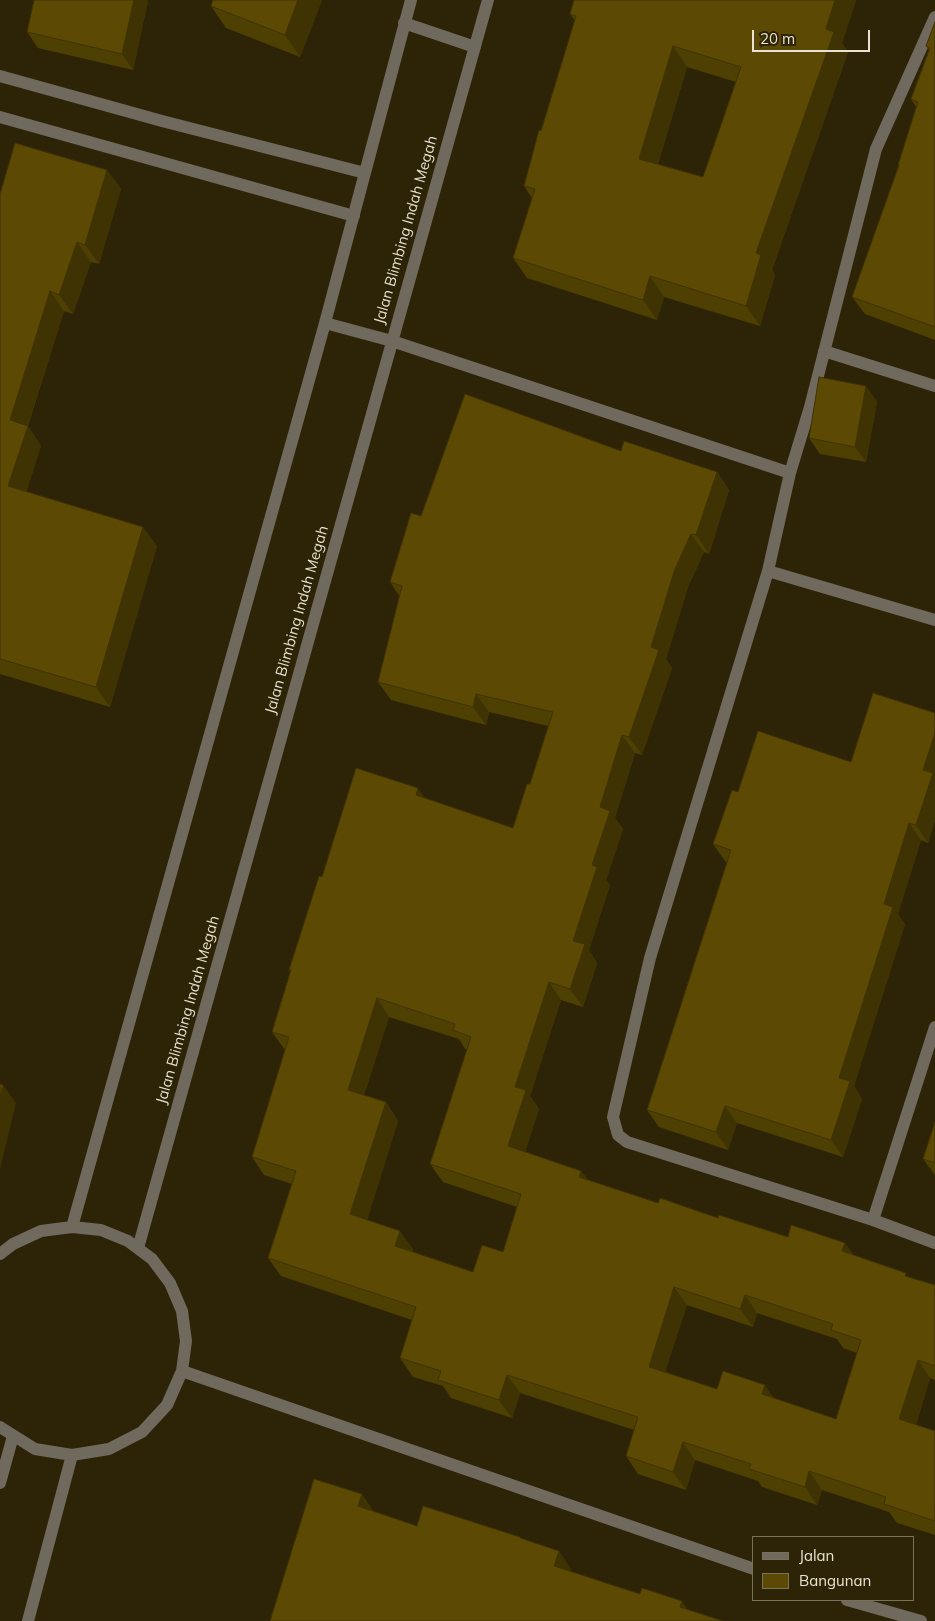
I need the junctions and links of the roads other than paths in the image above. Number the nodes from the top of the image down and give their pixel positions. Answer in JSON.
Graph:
{"nodes":[{"id":1,"x":411,"y":0,"type":"edge"},
{"id":2,"x":488,"y":0,"type":"edge"},
{"id":3,"x":935,"y":17,"type":"edge"},
{"id":4,"x":404,"y":23,"type":"junction"},
{"id":5,"x":475,"y":47,"type":"junction"},
{"id":6,"x":0,"y":76,"type":"edge"},
{"id":7,"x":0,"y":117,"type":"edge"},
{"id":8,"x":365,"y":173,"type":"junction"},
{"id":9,"x":354,"y":216,"type":"junction"},
{"id":10,"x":325,"y":323,"type":"junction"},
{"id":11,"x":392,"y":341,"type":"junction"},
{"id":12,"x":824,"y":352,"type":"junction"},
{"id":13,"x":935,"y":386,"type":"edge"},
{"id":14,"x":790,"y":473,"type":"junction"},
{"id":15,"x":768,"y":571,"type":"junction"},
{"id":16,"x":935,"y":620,"type":"edge"},
{"id":17,"x":935,"y":1027,"type":"edge"},
{"id":18,"x":873,"y":1220,"type":"junction"},
{"id":19,"x":72,"y":1227,"type":"junction"},
{"id":20,"x":935,"y":1242,"type":"edge"},
{"id":21,"x":138,"y":1248,"type":"junction"},
{"id":22,"x":0,"y":1254,"type":"edge"},
{"id":23,"x":182,"y":1371,"type":"junction"},
{"id":24,"x":0,"y":1427,"type":"edge"},
{"id":25,"x":13,"y":1436,"type":"junction"},
{"id":26,"x":72,"y":1455,"type":"junction"},
{"id":27,"x":0,"y":1483,"type":"edge"},
{"id":28,"x":752,"y":1568,"type":"edge"},
{"id":29,"x":851,"y":1601,"type":"edge"},
{"id":30,"x":28,"y":1621,"type":"edge"},
{"id":31,"x":921,"y":1621,"type":"edge"}],
"edges":[{"from":1,"to":4,"type":"street"},
{"from":2,"to":5,"type":"street","name":"Jalan Blimbing Indah Megah"},
{"from":3,"to":12,"type":"street"},
{"from":4,"to":5,"type":"street"},
{"from":4,"to":8,"type":"street"},
{"from":5,"to":11,"type":"street","name":"Jalan Blimbing Indah Megah"},
{"from":6,"to":8,"type":"street"},
{"from":7,"to":9,"type":"street"},
{"from":8,"to":9,"type":"street"},
{"from":9,"to":10,"type":"street"},
{"from":10,"to":11,"type":"street"},
{"from":10,"to":19,"type":"street"},
{"from":11,"to":14,"type":"street"},
{"from":11,"to":21,"type":"street","name":"Jalan Blimbing Indah Megah"},
{"from":12,"to":13,"type":"street"},
{"from":12,"to":14,"type":"street"},
{"from":14,"to":15,"type":"street"},
{"from":15,"to":16,"type":"street"},
{"from":15,"to":18,"type":"street"},
{"from":17,"to":18,"type":"street"},
{"from":18,"to":20,"type":"street"},
{"from":19,"to":21,"type":"street"},
{"from":19,"to":22,"type":"street"},
{"from":21,"to":23,"type":"street"},
{"from":23,"to":26,"type":"street"},
{"from":23,"to":28,"type":"street"},
{"from":24,"to":25,"type":"street"},
{"from":25,"to":26,"type":"street"},
{"from":25,"to":27,"type":"street"},
{"from":26,"to":30,"type":"street"},
{"from":29,"to":31,"type":"street"}]}
